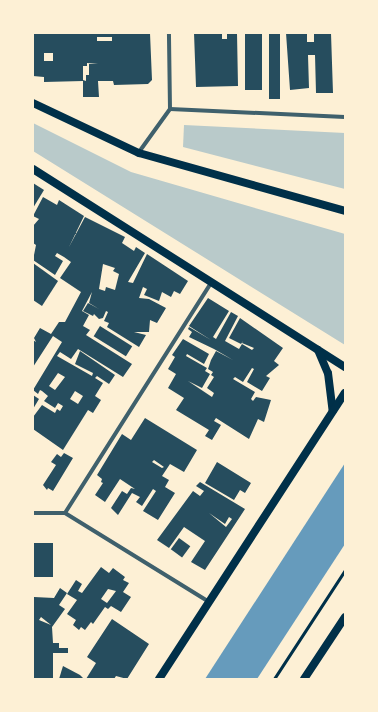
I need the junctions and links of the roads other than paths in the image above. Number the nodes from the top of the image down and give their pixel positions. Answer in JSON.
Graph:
{"nodes":[{"id":1,"x":169,"y":33,"type":"edge"},
{"id":2,"x":33,"y":103,"type":"edge"},
{"id":3,"x":170,"y":109,"type":"junction"},
{"id":4,"x":345,"y":116,"type":"edge"},
{"id":5,"x":139,"y":153,"type":"junction"},
{"id":6,"x":33,"y":168,"type":"edge"},
{"id":7,"x":345,"y":212,"type":"edge"},
{"id":8,"x":212,"y":281,"type":"junction"},
{"id":9,"x":318,"y":350,"type":"junction"},
{"id":10,"x":345,"y":367,"type":"edge"},
{"id":11,"x":345,"y":393,"type":"edge"},
{"id":12,"x":333,"y":411,"type":"junction"},
{"id":13,"x":33,"y":513,"type":"edge"},
{"id":14,"x":65,"y":514,"type":"junction"},
{"id":15,"x":209,"y":603,"type":"junction"},
{"id":16,"x":345,"y":617,"type":"edge"},
{"id":17,"x":159,"y":679,"type":"edge"},
{"id":18,"x":304,"y":679,"type":"edge"}],
"edges":[{"from":1,"to":3,"type":"street"},
{"from":2,"to":5,"type":"main road"},
{"from":3,"to":4,"type":"street"},
{"from":3,"to":5,"type":"street"},
{"from":5,"to":7,"type":"main road"},
{"from":6,"to":8,"type":"main road"},
{"from":8,"to":9,"type":"main road"},
{"from":8,"to":14,"type":"street"},
{"from":9,"to":10,"type":"main road"},
{"from":9,"to":12,"type":"main road"},
{"from":11,"to":12,"type":"main road"},
{"from":12,"to":15,"type":"main road"},
{"from":13,"to":14,"type":"street"},
{"from":14,"to":15,"type":"street"},
{"from":15,"to":17,"type":"main road"},
{"from":16,"to":18,"type":"main road"}]}
